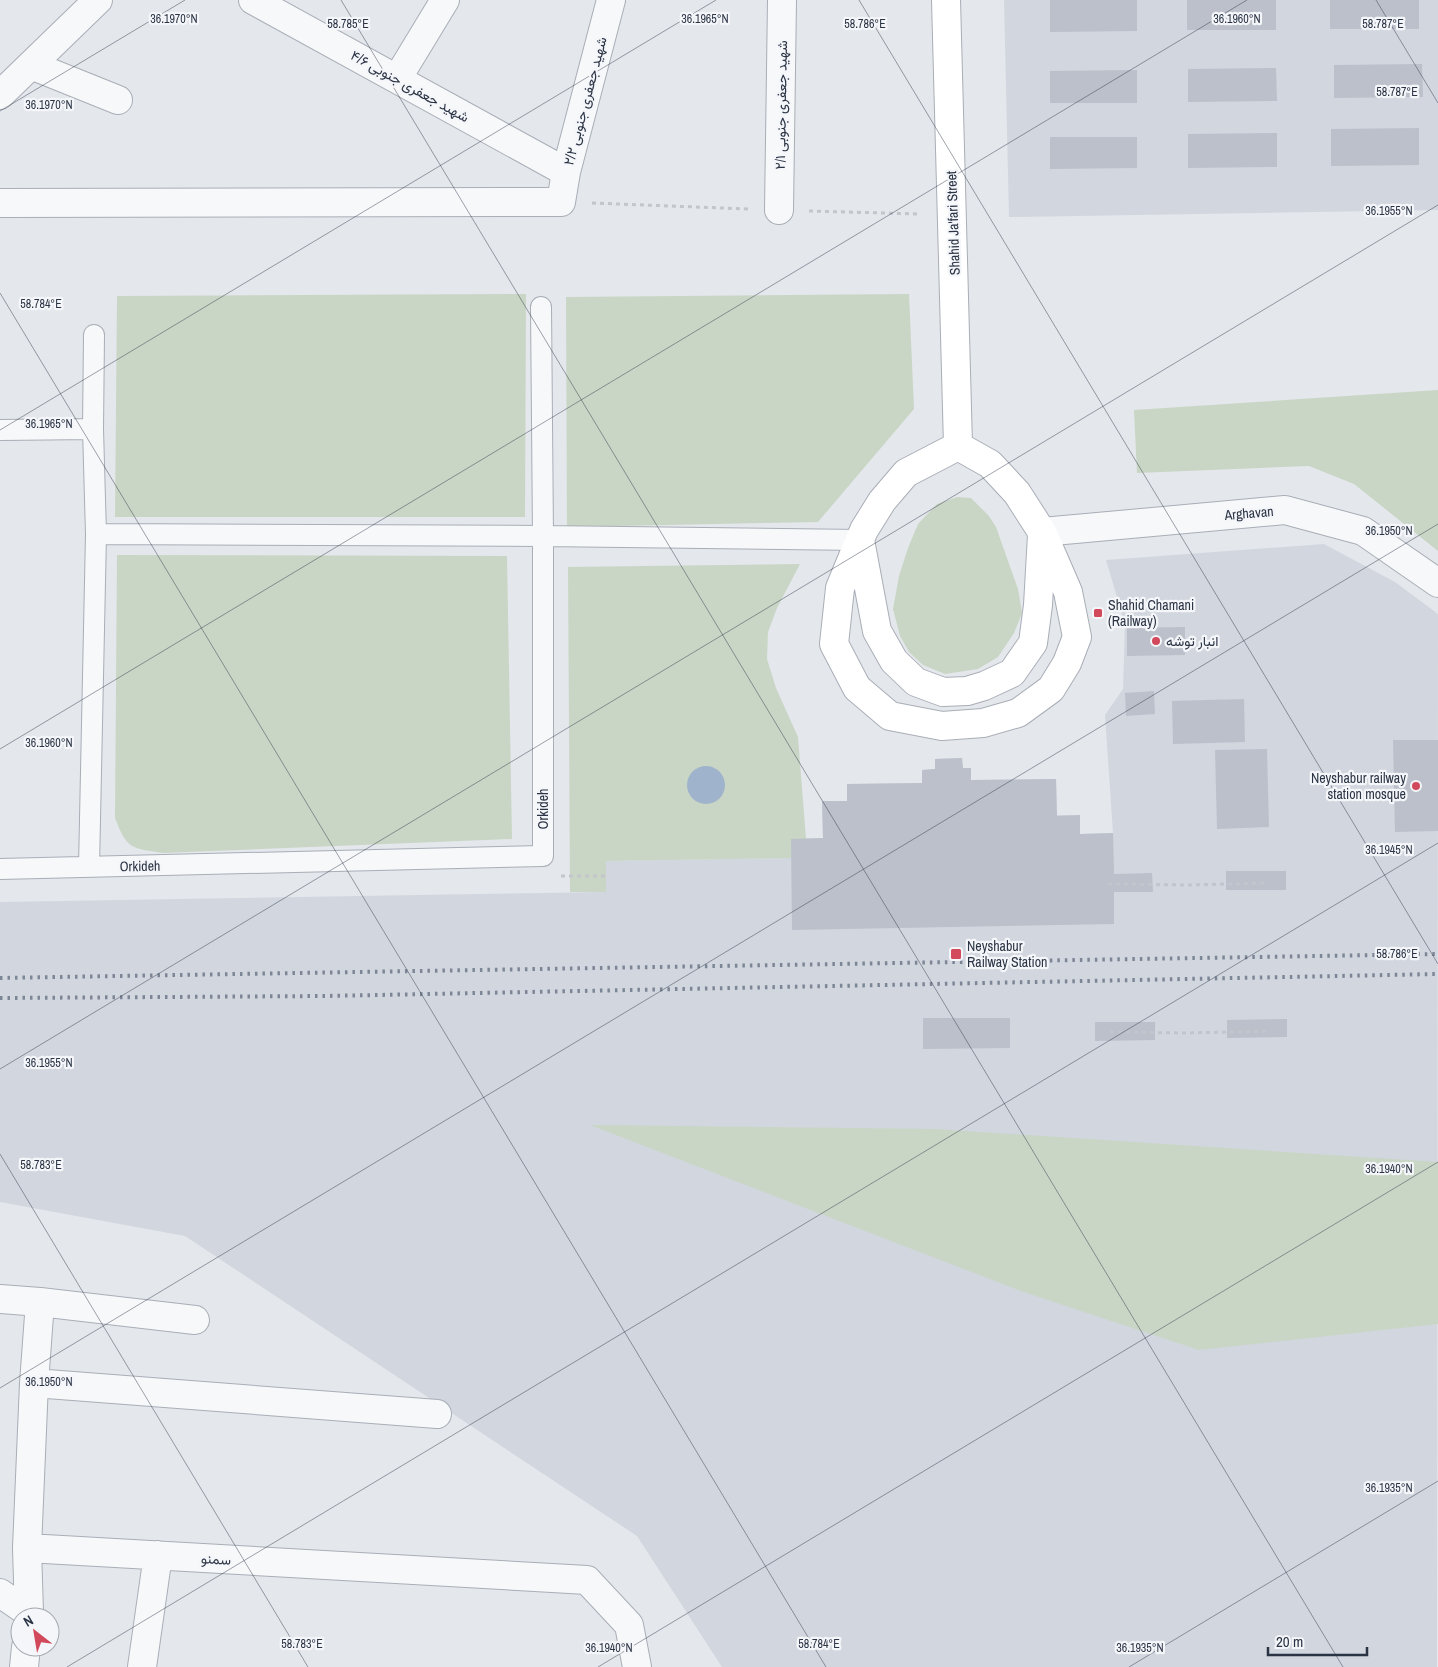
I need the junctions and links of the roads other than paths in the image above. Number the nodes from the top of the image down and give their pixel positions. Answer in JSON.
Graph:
{"nodes":[{"id":1,"x":98,"y":0,"type":"edge"},
{"id":2,"x":254,"y":0,"type":"edge"},
{"id":3,"x":445,"y":0,"type":"edge"},
{"id":4,"x":611,"y":0,"type":"edge"},
{"id":5,"x":782,"y":0,"type":"edge"},
{"id":6,"x":946,"y":0,"type":"edge"},
{"id":7,"x":31,"y":65,"type":"junction"},
{"id":8,"x":397,"y":79,"type":"junction"},
{"id":9,"x":0,"y":95,"type":"edge"},
{"id":10,"x":118,"y":100,"type":"dead end"},
{"id":11,"x":566,"y":172,"type":"junction"},
{"id":12,"x":0,"y":204,"type":"edge"},
{"id":13,"x":779,"y":210,"type":"dead end"},
{"id":14,"x":541,"y":307,"type":"dead end"},
{"id":15,"x":94,"y":335,"type":"dead end"},
{"id":16,"x":93,"y":429,"type":"junction"},
{"id":17,"x":0,"y":430,"type":"edge"},
{"id":18,"x":958,"y":446,"type":"junction"},
{"id":19,"x":1042,"y":532,"type":"junction"},
{"id":20,"x":96,"y":534,"type":"junction"},
{"id":21,"x":543,"y":536,"type":"junction"},
{"id":22,"x":860,"y":540,"type":"junction"},
{"id":23,"x":1438,"y":583,"type":"edge"},
{"id":24,"x":89,"y":867,"type":"junction"},
{"id":25,"x":0,"y":869,"type":"edge"},
{"id":26,"x":0,"y":1299,"type":"edge"},
{"id":27,"x":40,"y":1302,"type":"junction"},
{"id":28,"x":195,"y":1320,"type":"dead end"},
{"id":29,"x":34,"y":1383,"type":"junction"},
{"id":30,"x":437,"y":1414,"type":"dead end"},
{"id":31,"x":27,"y":1548,"type":"junction"},
{"id":32,"x":158,"y":1556,"type":"junction"},
{"id":33,"x":0,"y":1593,"type":"edge"},
{"id":34,"x":18,"y":1607,"type":"edge"},
{"id":35,"x":29,"y":1607,"type":"edge"},
{"id":36,"x":142,"y":1667,"type":"edge"},
{"id":37,"x":637,"y":1667,"type":"edge"}],
"edges":[{"from":1,"to":7,"type":"street"},
{"from":2,"to":8,"type":"street","name":"شهید جعفری جنوبی ۴/۶"},
{"from":3,"to":8,"type":"street"},
{"from":4,"to":11,"type":"street","name":"شهید جعفری جنوبی ۲/۲"},
{"from":5,"to":13,"type":"street","name":"شهید جعفری جنوبی ۲/۱"},
{"from":6,"to":18,"type":"main road","name":"Shahid Ja'fari Street"},
{"from":7,"to":9,"type":"street"},
{"from":7,"to":10,"type":"street"},
{"from":8,"to":11,"type":"street","name":"شهید جعفری جنوبی ۴/۶"},
{"from":11,"to":12,"type":"street","name":"شهید جعفری جنوبی ۲/۲"},
{"from":14,"to":21,"type":"lane"},
{"from":15,"to":16,"type":"lane"},
{"from":16,"to":17,"type":"lane"},
{"from":16,"to":20,"type":"lane"},
{"from":18,"to":19,"type":"main road"},
{"from":18,"to":22,"type":"main road"},
{"from":19,"to":22,"type":"main road"},
{"from":19,"to":22,"type":"main road"},
{"from":19,"to":23,"type":"street","name":"Arghavan"},
{"from":20,"to":21,"type":"lane"},
{"from":20,"to":24,"type":"lane"},
{"from":21,"to":22,"type":"lane"},
{"from":21,"to":24,"type":"lane","name":"Orkideh"},
{"from":24,"to":25,"type":"lane","name":"Orkideh"},
{"from":26,"to":27,"type":"street"},
{"from":27,"to":28,"type":"street"},
{"from":27,"to":29,"type":"street"},
{"from":29,"to":30,"type":"street"},
{"from":29,"to":31,"type":"street"},
{"from":31,"to":32,"type":"street","name":"سمنو"},
{"from":31,"to":35,"type":"street"},
{"from":32,"to":36,"type":"street"},
{"from":32,"to":37,"type":"street","name":"سمنو"},
{"from":33,"to":34,"type":"street"}]}
